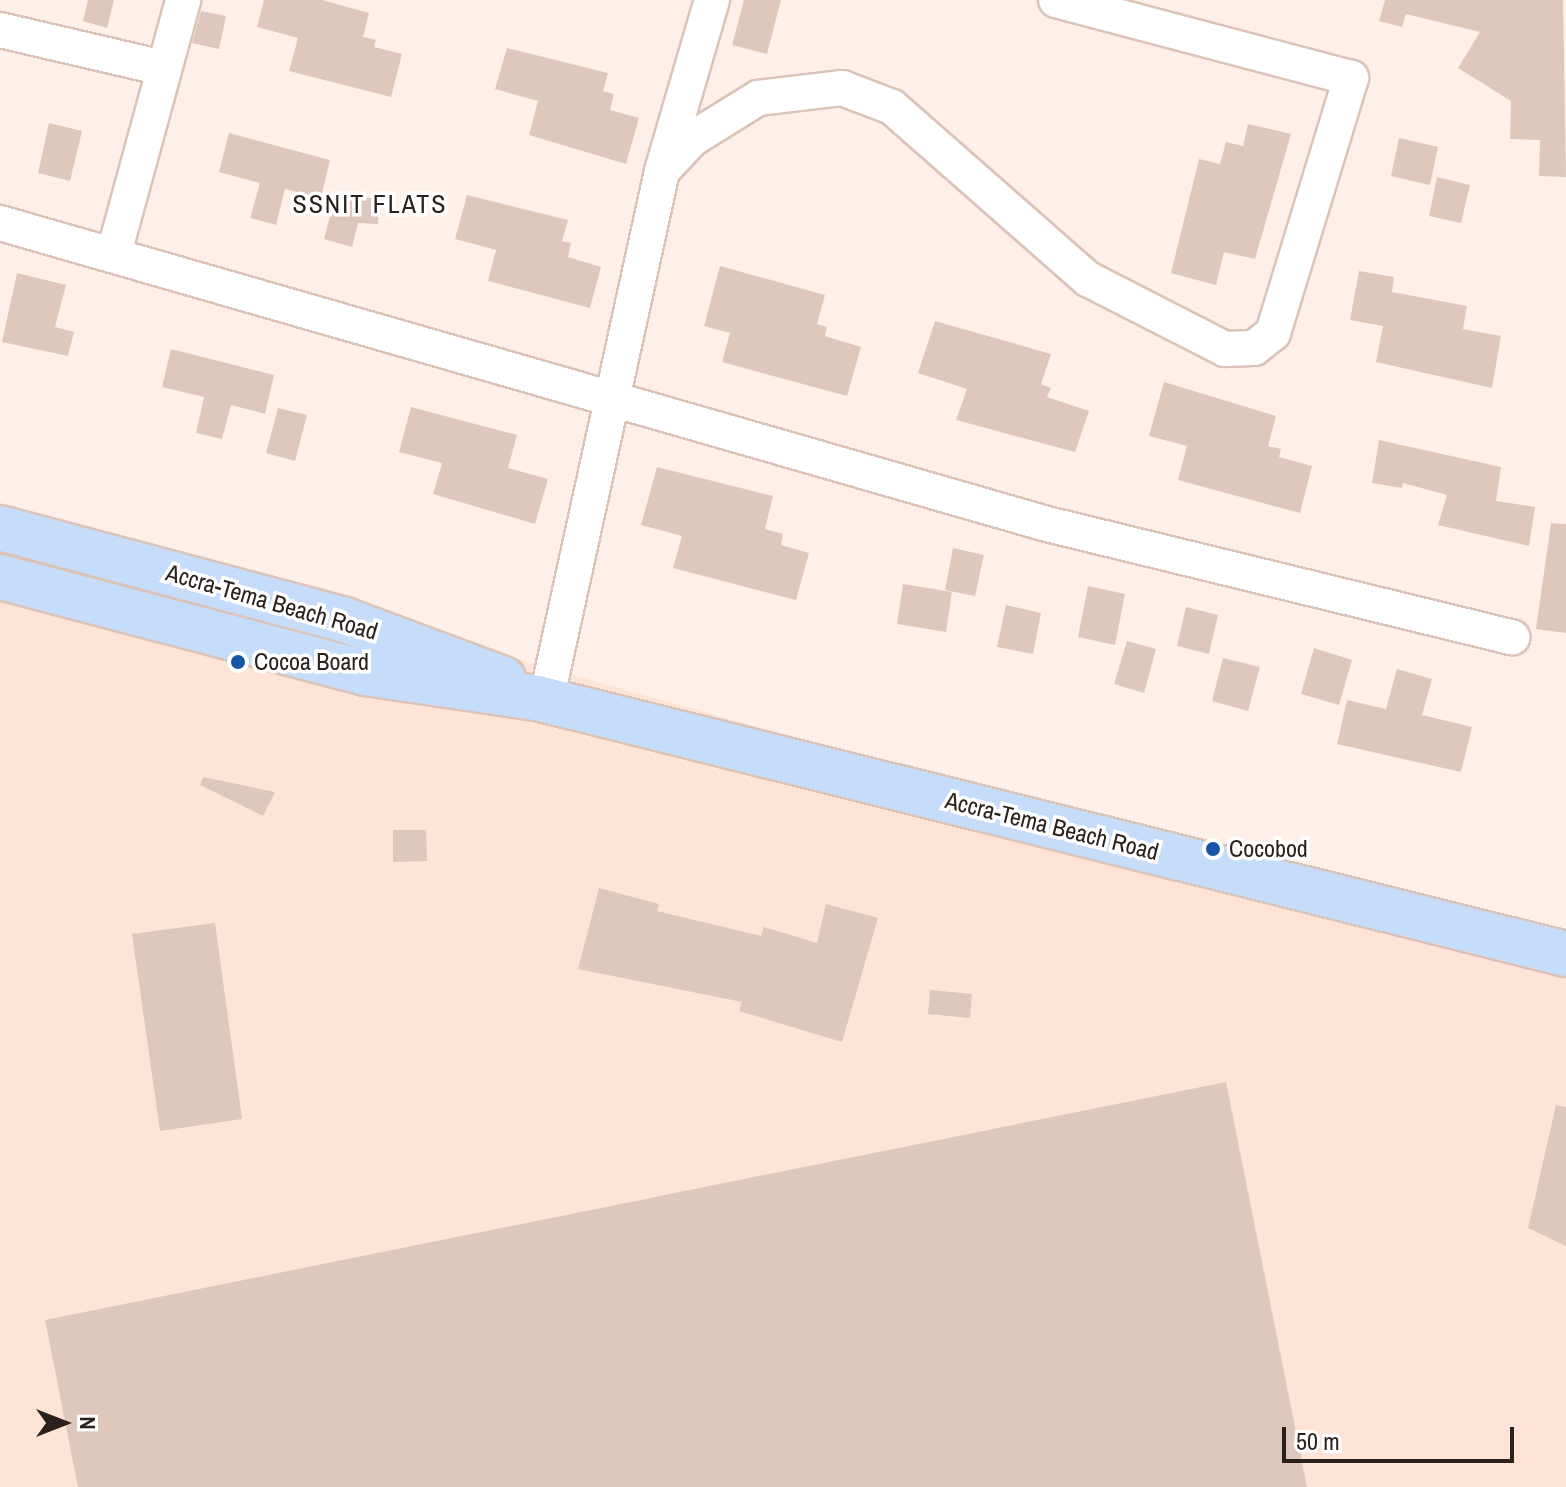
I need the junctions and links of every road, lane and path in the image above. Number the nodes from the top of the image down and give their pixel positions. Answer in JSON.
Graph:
{"nodes":[{"id":1,"x":183,"y":0,"type":"edge"},
{"id":2,"x":712,"y":0,"type":"edge"},
{"id":3,"x":1056,"y":0,"type":"edge"},
{"id":4,"x":0,"y":30,"type":"edge"},
{"id":5,"x":163,"y":68,"type":"junction"},
{"id":6,"x":662,"y":171,"type":"junction"},
{"id":7,"x":0,"y":223,"type":"edge"},
{"id":8,"x":114,"y":253,"type":"junction"},
{"id":9,"x":613,"y":401,"type":"junction"},
{"id":10,"x":0,"y":528,"type":"edge"},
{"id":11,"x":0,"y":577,"type":"edge"},
{"id":12,"x":1512,"y":637,"type":"dead end"},
{"id":13,"x":541,"y":699,"type":"junction"},
{"id":14,"x":1566,"y":954,"type":"edge"}],
"edges":[{"from":1,"to":5,"type":"street"},
{"from":2,"to":6,"type":"street"},
{"from":3,"to":6,"type":"street"},
{"from":4,"to":5,"type":"street"},
{"from":5,"to":8,"type":"street"},
{"from":6,"to":9,"type":"street"},
{"from":7,"to":8,"type":"street"},
{"from":8,"to":9,"type":"street"},
{"from":9,"to":12,"type":"street"},
{"from":9,"to":13,"type":"street"},
{"from":10,"to":13,"type":"main road","name":"Accra-Tema Beach Road"},
{"from":11,"to":13,"type":"main road","name":"Accra-Tema Beach Road"},
{"from":13,"to":14,"type":"main road","name":"Accra-Tema Beach Road"}]}
